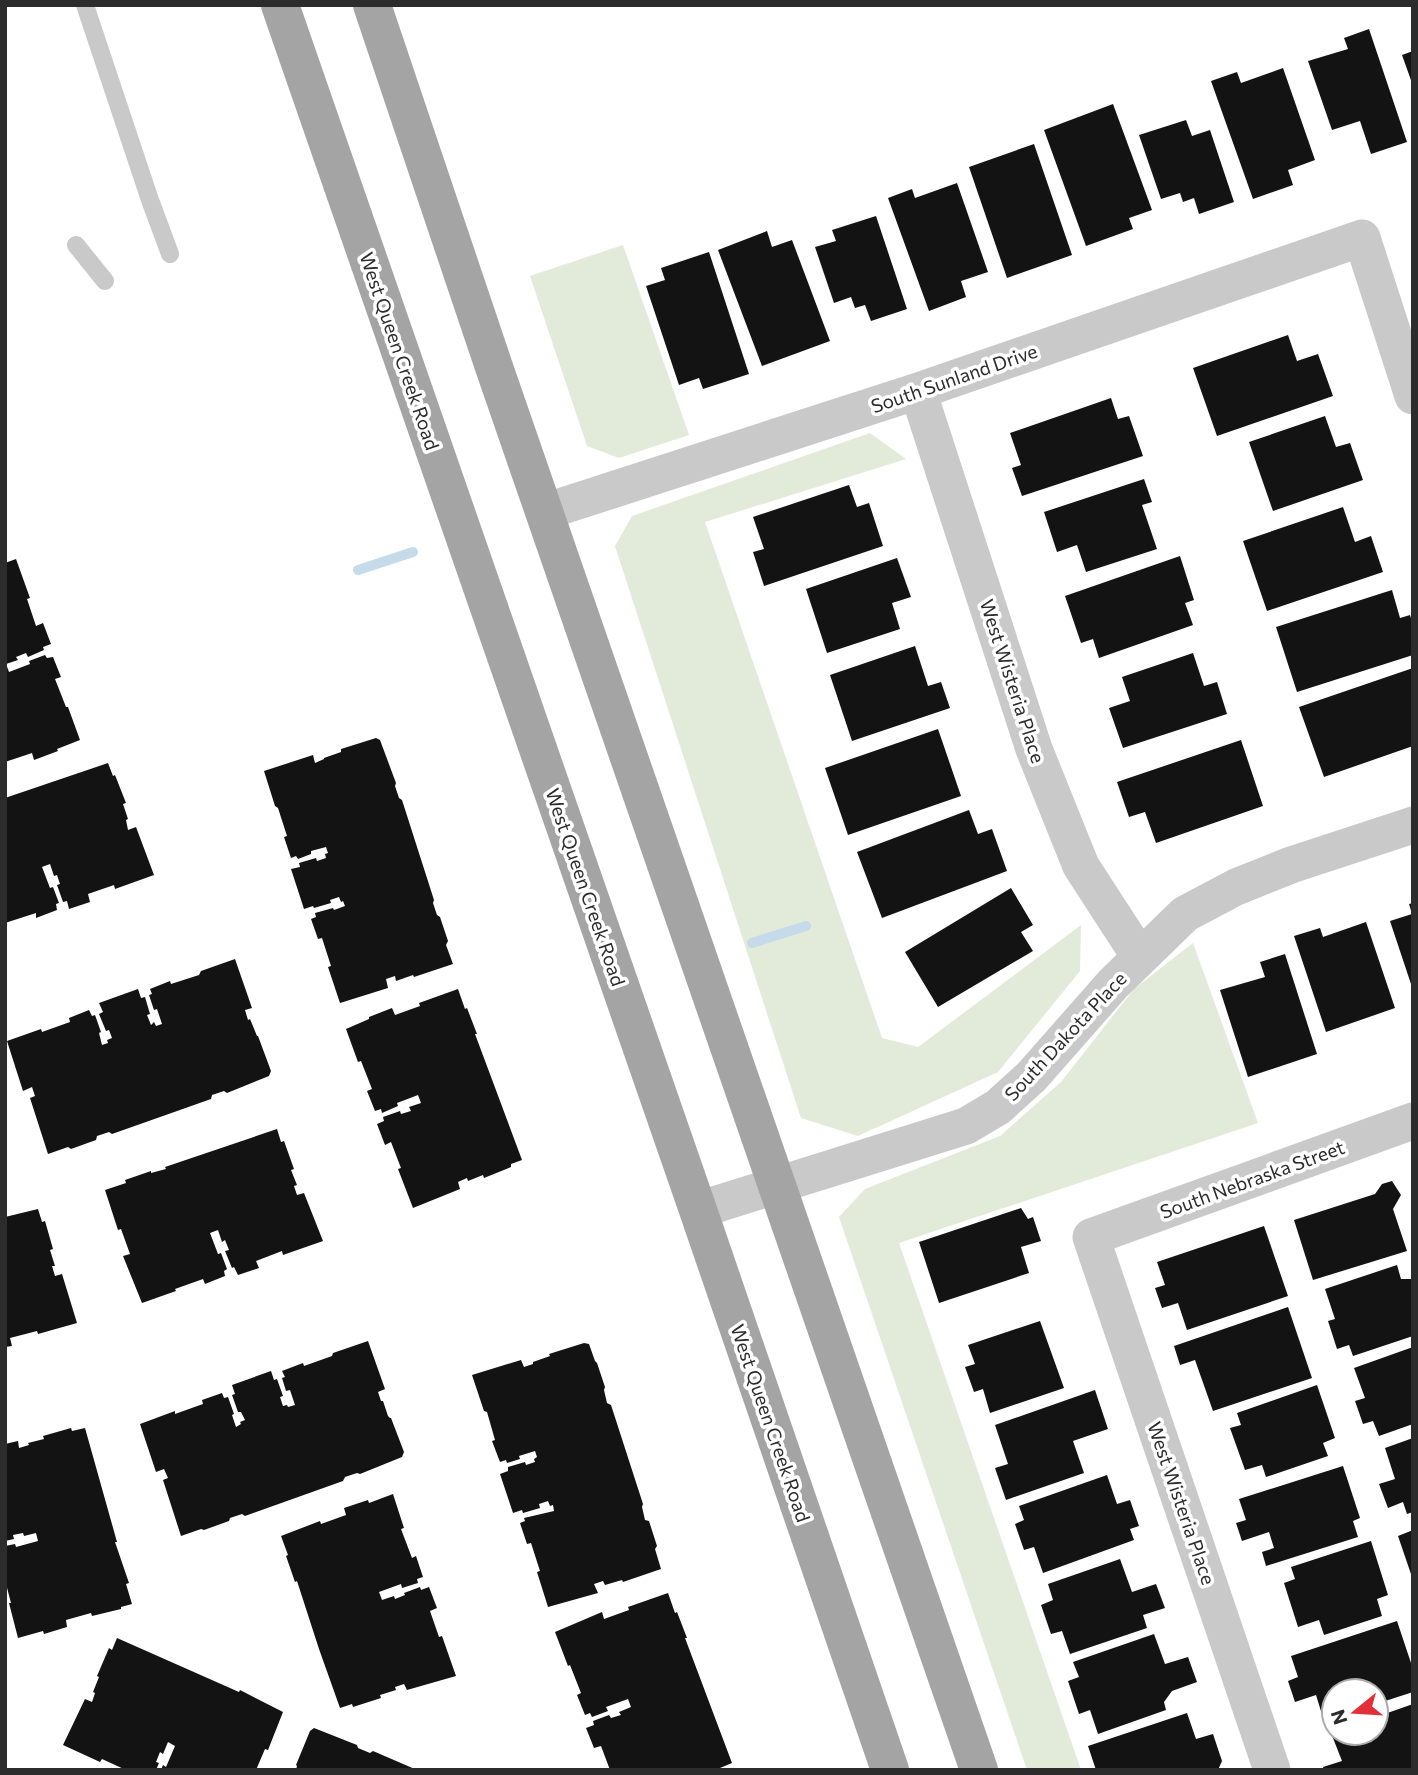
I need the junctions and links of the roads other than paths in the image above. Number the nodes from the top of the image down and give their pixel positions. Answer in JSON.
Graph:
{"nodes":[{"id":1,"x":85,"y":5,"type":"edge"},
{"id":2,"x":280,"y":5,"type":"edge"},
{"id":3,"x":372,"y":5,"type":"edge"},
{"id":4,"x":76,"y":245,"type":"dead end"},
{"id":5,"x":170,"y":254,"type":"dead end"},
{"id":6,"x":104,"y":281,"type":"dead end"},
{"id":7,"x":918,"y":391,"type":"junction"},
{"id":8,"x":1413,"y":396,"type":"edge"},
{"id":9,"x":544,"y":512,"type":"junction"},
{"id":10,"x":1413,"y":825,"type":"edge"},
{"id":11,"x":1140,"y":957,"type":"junction"},
{"id":12,"x":1413,"y":1121,"type":"edge"},
{"id":13,"x":777,"y":1185,"type":"junction"},
{"id":14,"x":698,"y":1210,"type":"junction"},
{"id":15,"x":1091,"y":1237,"type":"joint"},
{"id":16,"x":890,"y":1770,"type":"edge"},
{"id":17,"x":979,"y":1770,"type":"edge"},
{"id":18,"x":1272,"y":1770,"type":"edge"}],
"edges":[{"from":1,"to":5,"type":"lane"},
{"from":2,"to":14,"type":"main road","name":"West Queen Creek Road"},
{"from":3,"to":9,"type":"main road"},
{"from":4,"to":6,"type":"lane"},
{"from":7,"to":8,"type":"street","name":"South Sunland Drive"},
{"from":7,"to":9,"type":"street","name":"South Sunland Drive"},
{"from":7,"to":11,"type":"street","name":"West Wisteria Place"},
{"from":9,"to":13,"type":"main road"},
{"from":10,"to":11,"type":"street","name":"South Dakota Place"},
{"from":11,"to":13,"type":"street","name":"South Dakota Place"},
{"from":12,"to":15,"type":"street","name":"South Nebraska Street"},
{"from":13,"to":14,"type":"street","name":"South Dakota Place"},
{"from":13,"to":17,"type":"main road"},
{"from":14,"to":16,"type":"main road","name":"West Queen Creek Road"},
{"from":15,"to":18,"type":"street","name":"West Wisteria Place"}]}
